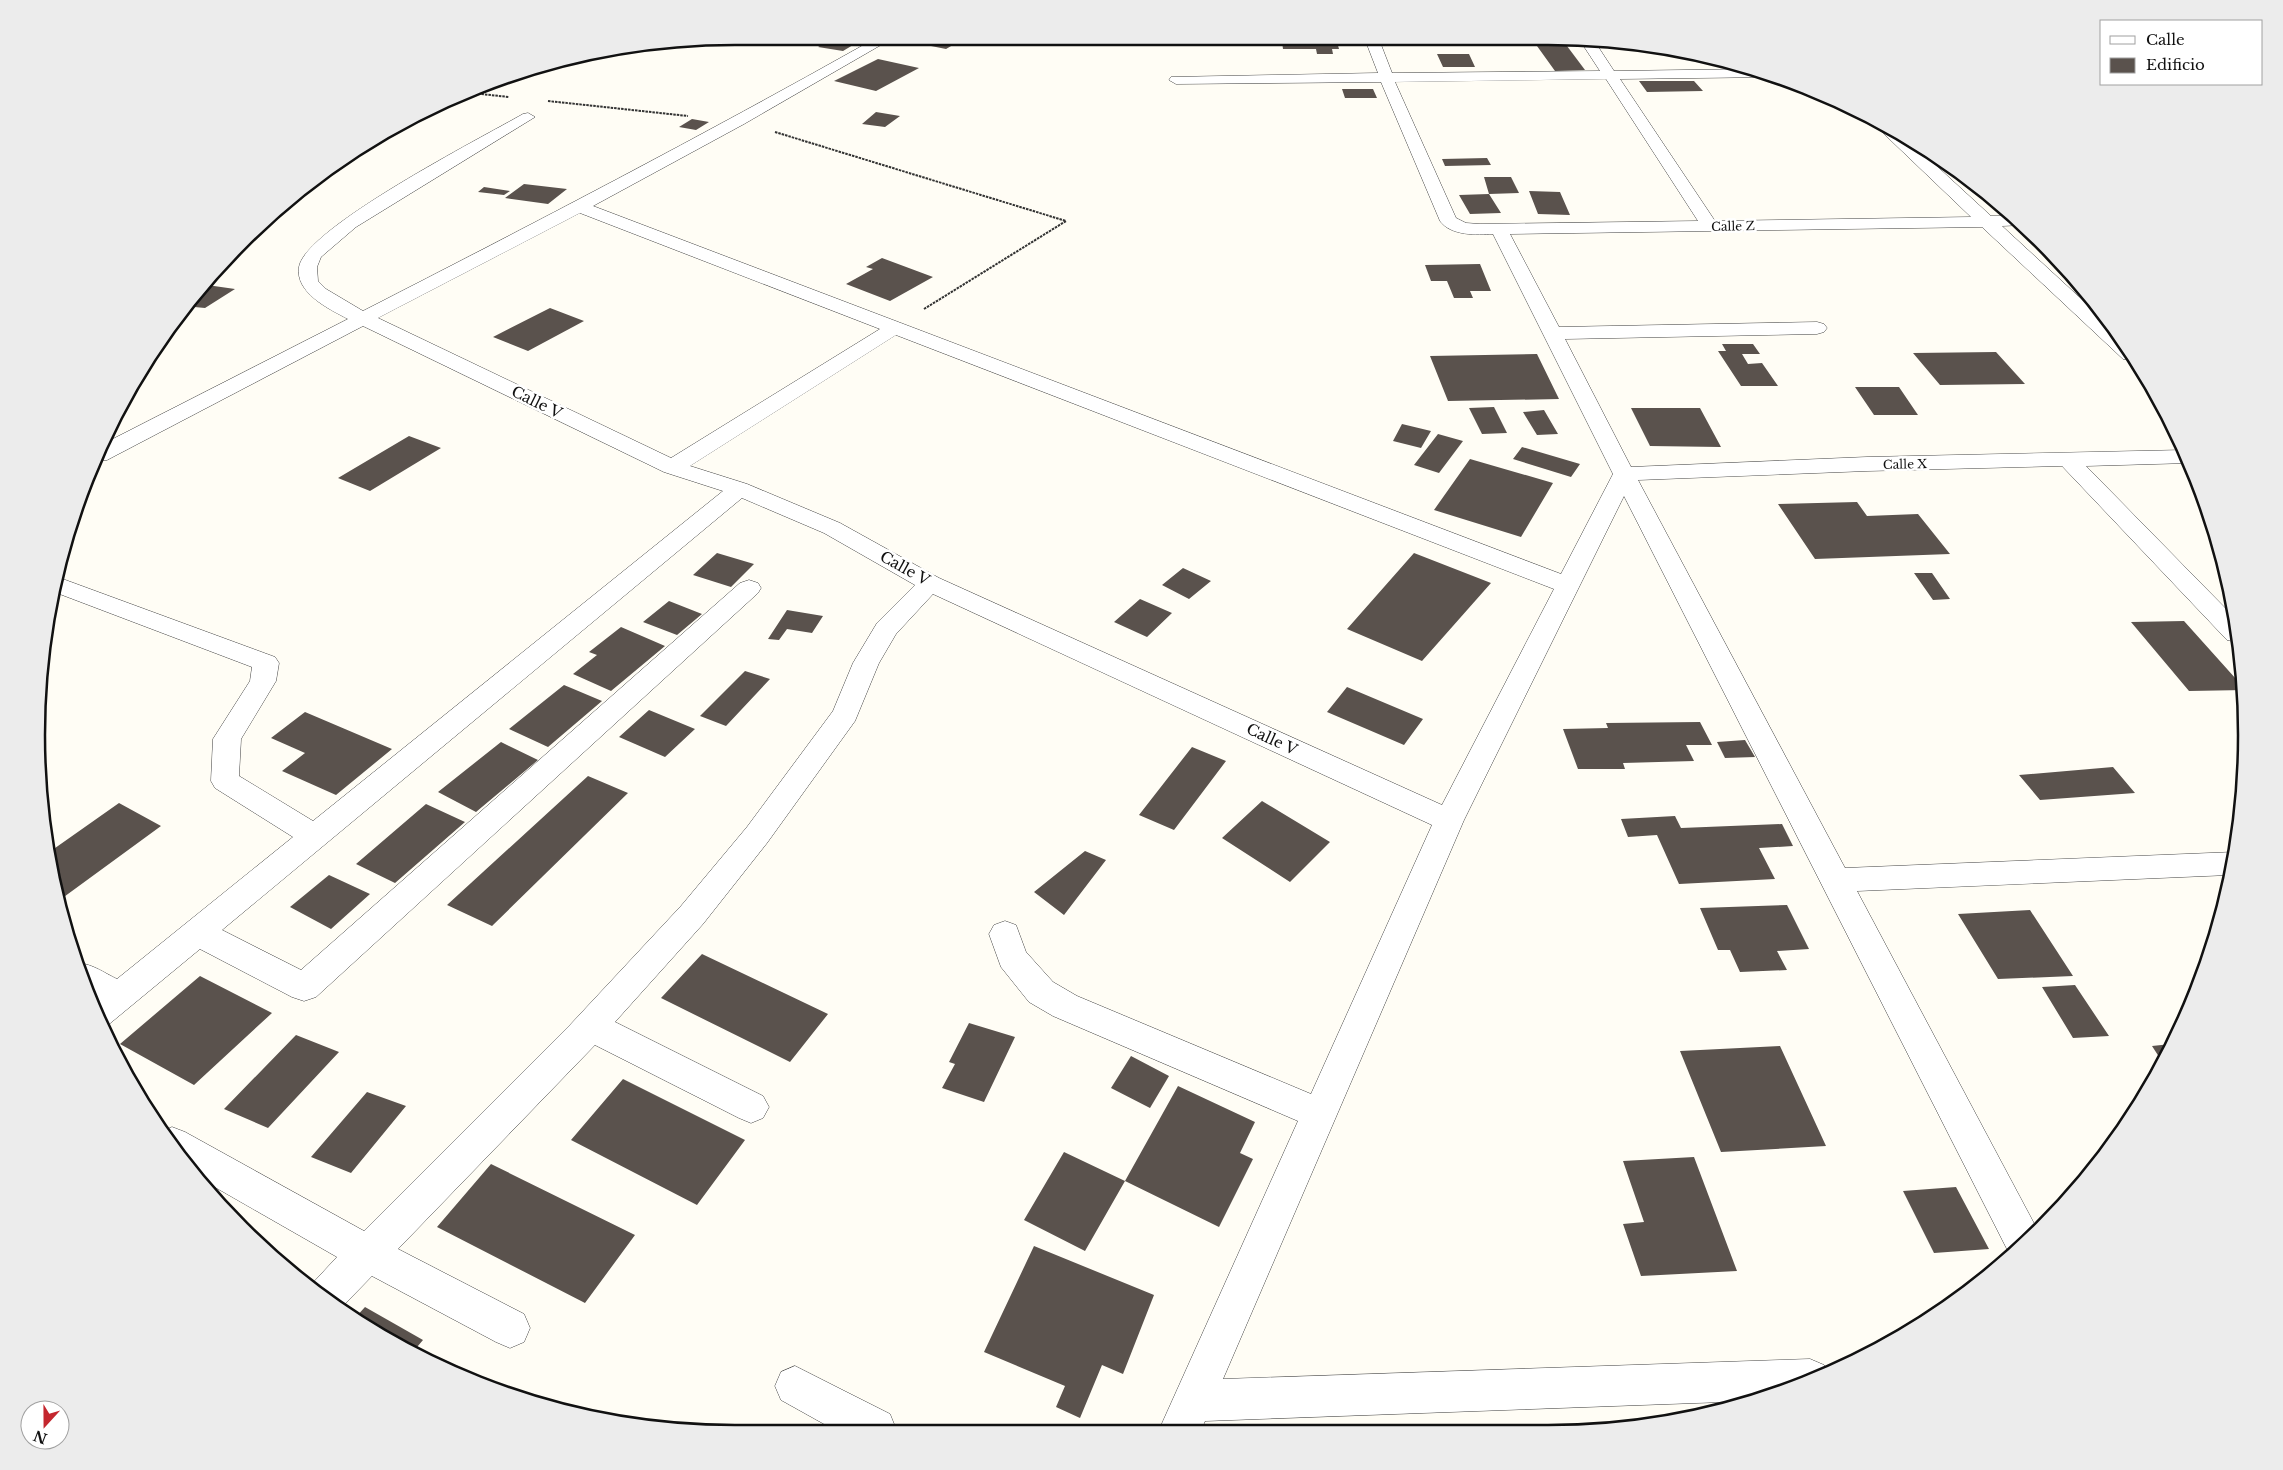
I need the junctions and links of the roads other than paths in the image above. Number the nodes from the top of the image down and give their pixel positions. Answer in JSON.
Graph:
{"nodes":[{"id":1,"x":874,"y":45,"type":"edge"},
{"id":2,"x":1374,"y":45,"type":"edge"},
{"id":3,"x":1591,"y":46,"type":"edge"},
{"id":4,"x":1741,"y":73,"type":"edge"},
{"id":5,"x":1610,"y":75,"type":"junction"},
{"id":6,"x":1386,"y":78,"type":"junction"},
{"id":7,"x":1176,"y":80,"type":"dead end"},
{"id":8,"x":528,"y":117,"type":"dead end"},
{"id":9,"x":1901,"y":142,"type":"edge"},
{"id":10,"x":580,"y":207,"type":"junction"},
{"id":11,"x":1986,"y":222,"type":"junction"},
{"id":12,"x":2009,"y":222,"type":"edge"},
{"id":13,"x":1710,"y":226,"type":"junction"},
{"id":14,"x":1500,"y":229,"type":"junction"},
{"id":15,"x":2096,"y":316,"type":"edge"},
{"id":16,"x":361,"y":318,"type":"junction"},
{"id":17,"x":894,"y":328,"type":"junction"},
{"id":18,"x":1817,"y":328,"type":"dead end"},
{"id":19,"x":1552,"y":333,"type":"junction"},
{"id":20,"x":107,"y":450,"type":"edge"},
{"id":21,"x":2179,"y":457,"type":"edge"},
{"id":22,"x":2068,"y":460,"type":"junction"},
{"id":23,"x":672,"y":466,"type":"junction"},
{"id":24,"x":1624,"y":474,"type":"junction"},
{"id":25,"x":739,"y":488,"type":"junction"},
{"id":26,"x":930,"y":583,"type":"junction"},
{"id":27,"x":1567,"y":585,"type":"junction"},
{"id":28,"x":61,"y":586,"type":"edge"},
{"id":29,"x":749,"y":588,"type":"dead end"},
{"id":30,"x":2228,"y":622,"type":"edge"},
{"id":31,"x":1449,"y":820,"type":"junction"},
{"id":32,"x":315,"y":836,"type":"junction"},
{"id":33,"x":2226,"y":863,"type":"edge"},
{"id":34,"x":1837,"y":880,"type":"junction"},
{"id":35,"x":198,"y":933,"type":"junction"},
{"id":36,"x":1005,"y":934,"type":"dead end"},
{"id":37,"x":96,"y":993,"type":"edge"},
{"id":38,"x":108,"y":1006,"type":"edge"},
{"id":39,"x":590,"y":1026,"type":"junction"},
{"id":40,"x":751,"y":1107,"type":"dead end"},
{"id":41,"x":1320,"y":1114,"type":"junction"},
{"id":42,"x":186,"y":1152,"type":"edge"},
{"id":43,"x":2021,"y":1237,"type":"edge"},
{"id":44,"x":368,"y":1254,"type":"junction"},
{"id":45,"x":329,"y":1293,"type":"edge"},
{"id":46,"x":510,"y":1328,"type":"dead end"},
{"id":47,"x":1791,"y":1380,"type":"edge"},
{"id":48,"x":795,"y":1386,"type":"dead end"},
{"id":49,"x":1186,"y":1416,"type":"edge"},
{"id":50,"x":868,"y":1425,"type":"edge"}],
"edges":[{"from":1,"to":10,"type":"street"},
{"from":2,"to":6,"type":"street"},
{"from":3,"to":5,"type":"street"},
{"from":4,"to":5,"type":"street"},
{"from":5,"to":6,"type":"street"},
{"from":5,"to":13,"type":"street"},
{"from":6,"to":7,"type":"street"},
{"from":6,"to":14,"type":"street","name":"Calle Z"},
{"from":8,"to":16,"type":"street","name":"Calle V"},
{"from":9,"to":11,"type":"street"},
{"from":10,"to":16,"type":"street"},
{"from":10,"to":17,"type":"street"},
{"from":11,"to":12,"type":"street","name":"Calle Z"},
{"from":11,"to":13,"type":"street","name":"Calle Z"},
{"from":11,"to":15,"type":"street"},
{"from":13,"to":14,"type":"street","name":"Calle Z"},
{"from":14,"to":19,"type":"street"},
{"from":16,"to":20,"type":"street"},
{"from":16,"to":23,"type":"street","name":"Calle V"},
{"from":17,"to":23,"type":"street"},
{"from":17,"to":27,"type":"street"},
{"from":18,"to":19,"type":"street"},
{"from":19,"to":24,"type":"street"},
{"from":21,"to":22,"type":"street","name":"Calle X"},
{"from":22,"to":24,"type":"street","name":"Calle X"},
{"from":22,"to":30,"type":"street"},
{"from":23,"to":25,"type":"street","name":"Calle V"},
{"from":24,"to":27,"type":"street"},
{"from":24,"to":34,"type":"street"},
{"from":25,"to":26,"type":"street","name":"Calle V"},
{"from":25,"to":32,"type":"street"},
{"from":26,"to":31,"type":"street","name":"Calle V"},
{"from":26,"to":39,"type":"street"},
{"from":27,"to":31,"type":"street"},
{"from":28,"to":32,"type":"street"},
{"from":29,"to":35,"type":"street"},
{"from":31,"to":41,"type":"street"},
{"from":32,"to":35,"type":"street"},
{"from":33,"to":34,"type":"street"},
{"from":34,"to":43,"type":"street"},
{"from":35,"to":38,"type":"street"},
{"from":36,"to":41,"type":"street"},
{"from":37,"to":38,"type":"street"},
{"from":39,"to":40,"type":"street"},
{"from":39,"to":44,"type":"street"},
{"from":41,"to":49,"type":"street"},
{"from":42,"to":44,"type":"street"},
{"from":44,"to":45,"type":"street"},
{"from":44,"to":46,"type":"street"},
{"from":47,"to":49,"type":"street"},
{"from":48,"to":50,"type":"street"}]}
